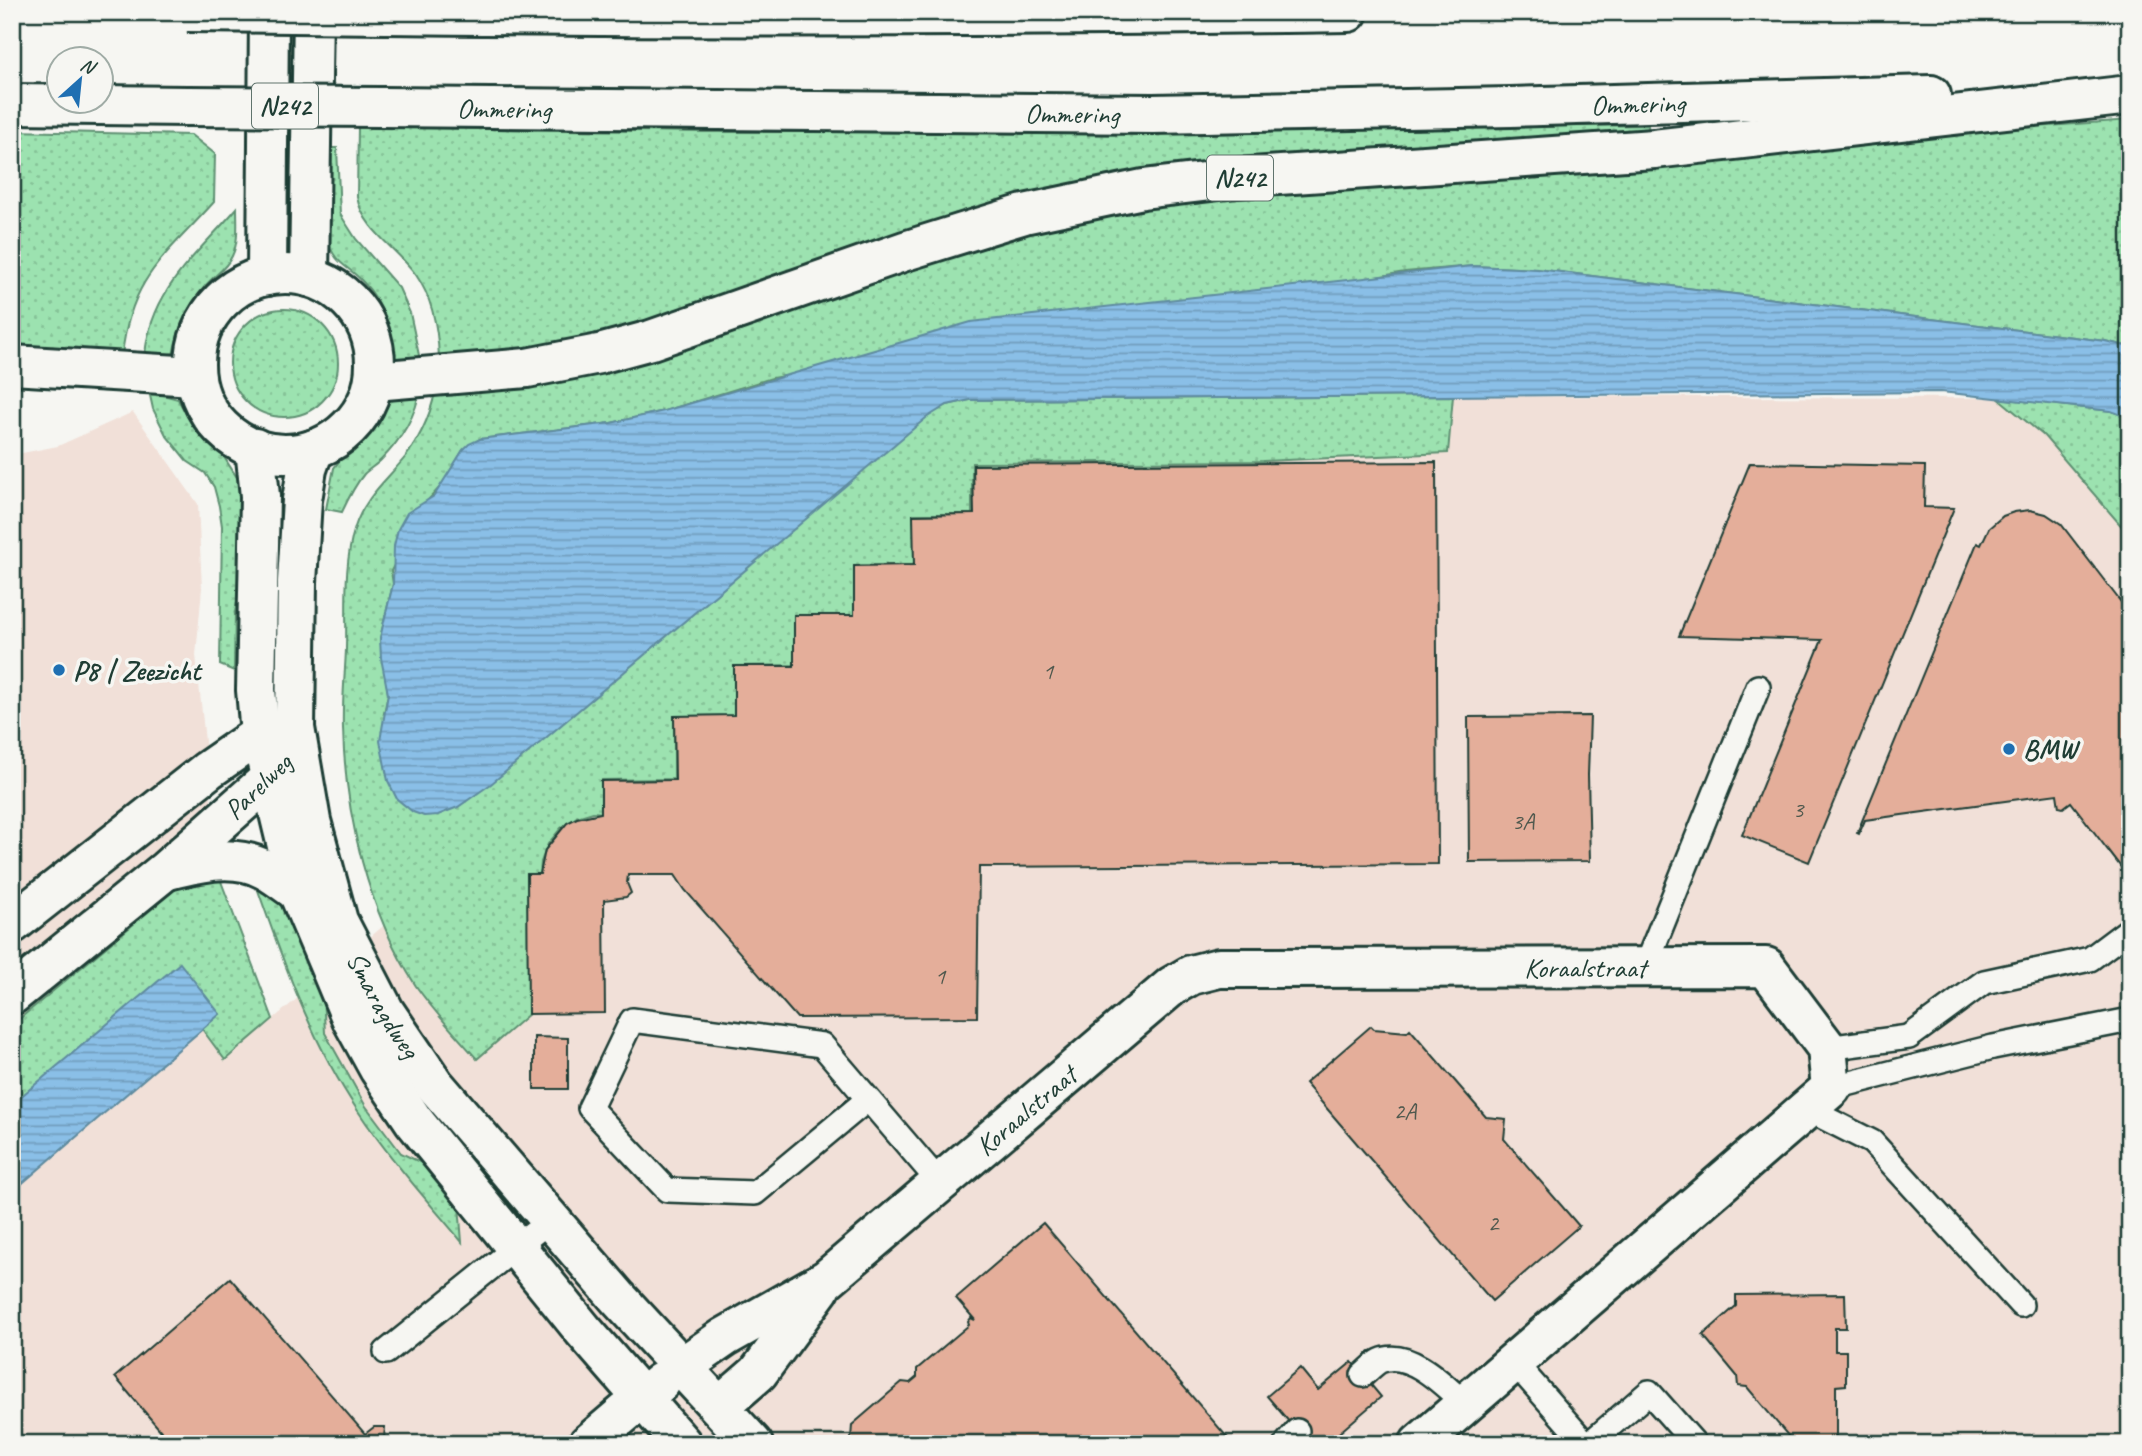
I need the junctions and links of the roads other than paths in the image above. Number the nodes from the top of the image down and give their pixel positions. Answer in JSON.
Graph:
{"nodes":[{"id":1,"x":171,"y":12,"type":"edge"},
{"id":2,"x":187,"y":12,"type":"edge"},
{"id":3,"x":269,"y":12,"type":"edge"},
{"id":4,"x":313,"y":12,"type":"edge"},
{"id":5,"x":1348,"y":12,"type":"edge"},
{"id":6,"x":2130,"y":89,"type":"edge"},
{"id":7,"x":2130,"y":95,"type":"edge"},
{"id":8,"x":12,"y":104,"type":"edge"},
{"id":9,"x":267,"y":276,"type":"junction"},
{"id":10,"x":309,"y":277,"type":"junction"},
{"id":11,"x":12,"y":365,"type":"edge"},
{"id":12,"x":195,"y":376,"type":"junction"},
{"id":13,"x":374,"y":381,"type":"junction"},
{"id":14,"x":255,"y":448,"type":"junction"},
{"id":15,"x":314,"y":449,"type":"junction"},
{"id":16,"x":1758,"y":687,"type":"dead end"},
{"id":17,"x":260,"y":734,"type":"junction"},
{"id":18,"x":298,"y":747,"type":"junction"},
{"id":19,"x":269,"y":779,"type":"junction"},
{"id":20,"x":166,"y":870,"type":"junction"},
{"id":21,"x":298,"y":892,"type":"junction"},
{"id":22,"x":12,"y":924,"type":"edge"},
{"id":23,"x":2130,"y":929,"type":"edge"},
{"id":24,"x":1645,"y":967,"type":"junction"},
{"id":25,"x":12,"y":995,"type":"edge"},
{"id":26,"x":2130,"y":1020,"type":"edge"},
{"id":27,"x":1827,"y":1048,"type":"junction"},
{"id":28,"x":1819,"y":1099,"type":"junction"},
{"id":29,"x":867,"y":1100,"type":"junction"},
{"id":30,"x":940,"y":1183,"type":"junction"},
{"id":31,"x":550,"y":1220,"type":"junction"},
{"id":32,"x":516,"y":1248,"type":"junction"},
{"id":33,"x":827,"y":1279,"type":"junction"},
{"id":34,"x":2021,"y":1305,"type":"dead end"},
{"id":35,"x":386,"y":1352,"type":"dead end"},
{"id":36,"x":1514,"y":1362,"type":"junction"},
{"id":37,"x":682,"y":1366,"type":"junction"},
{"id":38,"x":1363,"y":1375,"type":"dead end"},
{"id":39,"x":640,"y":1399,"type":"junction"},
{"id":40,"x":1465,"y":1404,"type":"junction"},
{"id":41,"x":720,"y":1406,"type":"junction"},
{"id":42,"x":678,"y":1442,"type":"edge"},
{"id":43,"x":588,"y":1444,"type":"edge"},
{"id":44,"x":753,"y":1444,"type":"edge"},
{"id":45,"x":1419,"y":1444,"type":"edge"},
{"id":46,"x":1587,"y":1444,"type":"edge"},
{"id":47,"x":1695,"y":1444,"type":"edge"}],
"edges":[{"from":1,"to":2,"type":"main road"},
{"from":2,"to":5,"type":"main road","bridge":true},
{"from":3,"to":9,"type":"main road"},
{"from":4,"to":10,"type":"main road"},
{"from":6,"to":8,"type":"main road","name":"Ommering","number":"N242","bridge":true},
{"from":7,"to":13,"type":"main road","number":"N242"},
{"from":9,"to":10,"type":"main road"},
{"from":9,"to":12,"type":"main road"},
{"from":10,"to":13,"type":"main road"},
{"from":11,"to":12,"type":"main road"},
{"from":12,"to":14,"type":"main road"},
{"from":13,"to":15,"type":"main road"},
{"from":14,"to":15,"type":"main road"},
{"from":14,"to":17,"type":"main road","name":"Smaragdweg"},
{"from":15,"to":18,"type":"main road","name":"Smaragdweg"},
{"from":16,"to":24,"type":"lane"},
{"from":17,"to":18,"type":"main road","name":"Parelweg"},
{"from":17,"to":19,"type":"main road","name":"Smaragdweg"},
{"from":17,"to":22,"type":"main road","name":"Parelweg"},
{"from":18,"to":19,"type":"main road","name":"Parelweg"},
{"from":18,"to":31,"type":"main road","name":"Smaragdweg"},
{"from":19,"to":20,"type":"main road","name":"Parelweg"},
{"from":19,"to":21,"type":"main road","name":"Smaragdweg"},
{"from":20,"to":21,"type":"main road"},
{"from":20,"to":25,"type":"main road","name":"Parelweg"},
{"from":21,"to":32,"type":"main road","name":"Smaragdweg"},
{"from":23,"to":27,"type":"lane"},
{"from":24,"to":27,"type":"main road","name":"Koraalstraat"},
{"from":24,"to":30,"type":"main road","name":"Koraalstraat"},
{"from":26,"to":28,"type":"lane"},
{"from":27,"to":28,"type":"main road"},
{"from":28,"to":34,"type":"lane"},
{"from":28,"to":36,"type":"main road"},
{"from":29,"to":29,"type":"lane"},
{"from":29,"to":30,"type":"lane"},
{"from":30,"to":33,"type":"main road","name":"Koraalstraat"},
{"from":31,"to":32,"type":"lane"},
{"from":31,"to":37,"type":"main road","name":"Smaragdweg"},
{"from":32,"to":35,"type":"lane"},
{"from":32,"to":39,"type":"main road","name":"Smaragdweg"},
{"from":33,"to":37,"type":"main road","name":"Koraalstraat"},
{"from":33,"to":41,"type":"main road","name":"Koraalstraat"},
{"from":36,"to":40,"type":"main road"},
{"from":36,"to":46,"type":"lane"},
{"from":37,"to":39,"type":"main road","name":"Koraalstraat"},
{"from":37,"to":41,"type":"main road","name":"Smaragdweg"},
{"from":38,"to":40,"type":"lane"},
{"from":39,"to":42,"type":"main road","name":"Smaragdweg"},
{"from":39,"to":43,"type":"main road","name":"Koraalstraat"},
{"from":40,"to":45,"type":"main road"},
{"from":41,"to":42,"type":"main road","name":"Koraalstraat"},
{"from":41,"to":44,"type":"main road","name":"Smaragdweg"},
{"from":46,"to":47,"type":"lane"}]}
